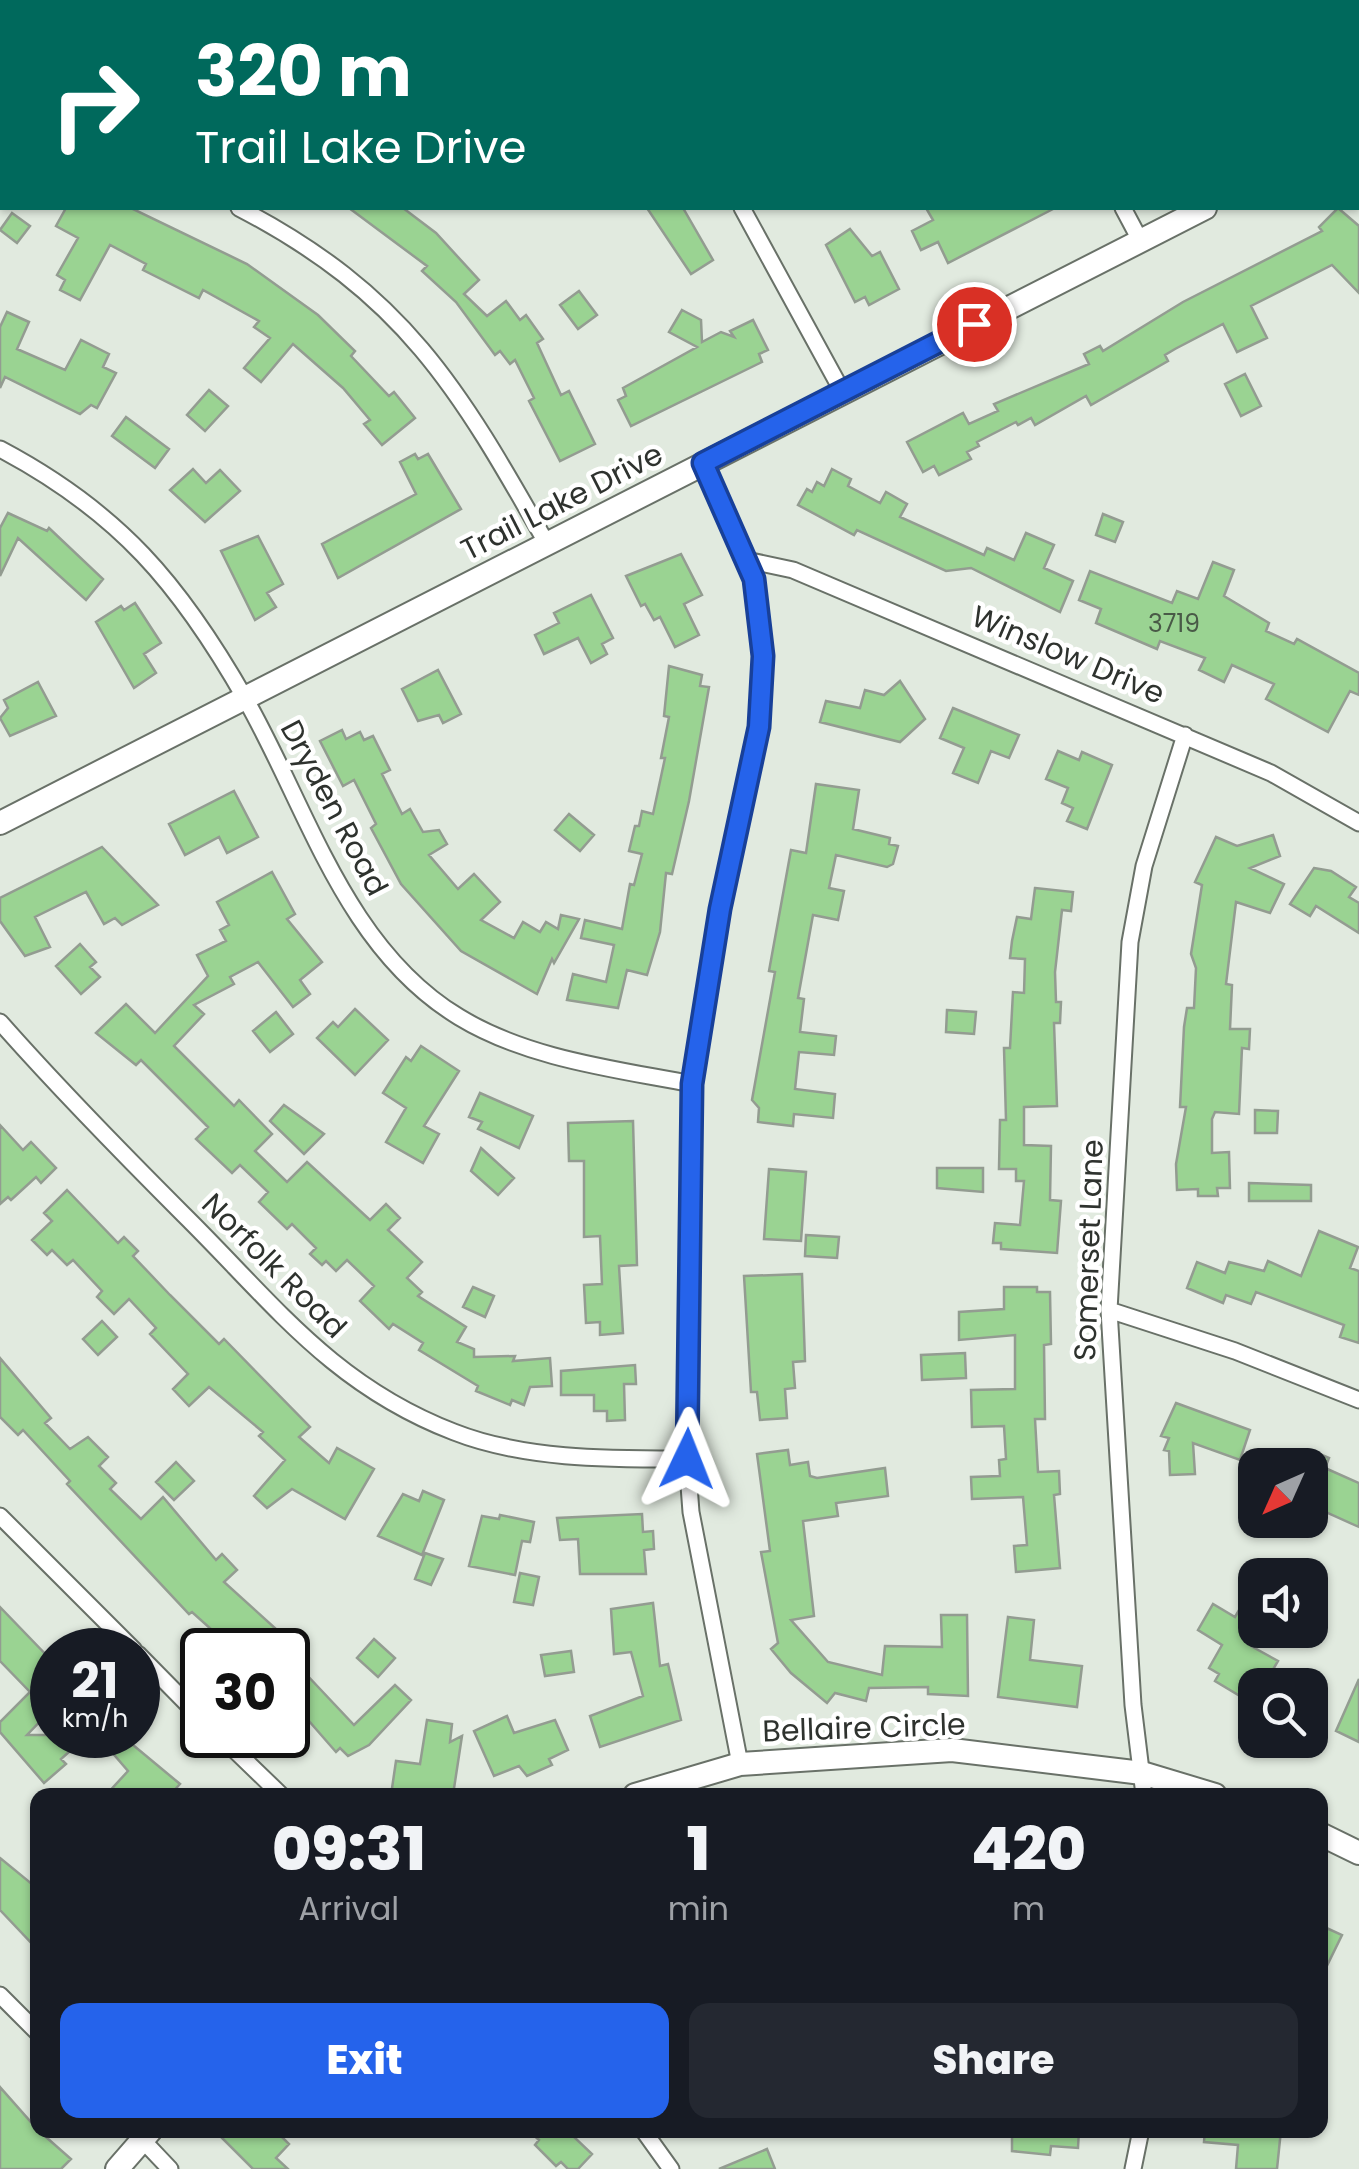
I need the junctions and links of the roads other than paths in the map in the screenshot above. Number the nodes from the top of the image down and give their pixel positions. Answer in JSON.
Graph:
{"nodes":[{"id":1,"x":241,"y":210,"type":"edge"},
{"id":2,"x":743,"y":210,"type":"edge"},
{"id":3,"x":1123,"y":210,"type":"edge"},
{"id":4,"x":1201,"y":210,"type":"edge"},
{"id":5,"x":1140,"y":240,"type":"junction"},
{"id":6,"x":842,"y":391,"type":"junction"},
{"id":7,"x":0,"y":449,"type":"edge"},
{"id":8,"x":703,"y":463,"type":"junction"},
{"id":9,"x":547,"y":544,"type":"junction"},
{"id":10,"x":746,"y":560,"type":"junction"},
{"id":11,"x":246,"y":700,"type":"junction"},
{"id":12,"x":1186,"y":734,"type":"junction"},
{"id":13,"x":0,"y":823,"type":"edge"},
{"id":14,"x":1359,"y":823,"type":"edge"},
{"id":15,"x":0,"y":1022,"type":"edge"},
{"id":16,"x":692,"y":1084,"type":"junction"},
{"id":17,"x":1109,"y":1310,"type":"junction"},
{"id":18,"x":1359,"y":1400,"type":"edge"},
{"id":19,"x":687,"y":1459,"type":"junction"},
{"id":20,"x":0,"y":1516,"type":"edge"},
{"id":21,"x":112,"y":1628,"type":"edge"},
{"id":22,"x":160,"y":1676,"type":"edge"},
{"id":23,"x":180,"y":1697,"type":"edge"},
{"id":24,"x":242,"y":1758,"type":"edge"},
{"id":25,"x":740,"y":1764,"type":"junction"},
{"id":26,"x":1143,"y":1784,"type":"edge"},
{"id":27,"x":274,"y":1788,"type":"edge"},
{"id":28,"x":659,"y":1788,"type":"edge"},
{"id":29,"x":1169,"y":1788,"type":"edge"},
{"id":30,"x":1328,"y":1838,"type":"edge"},
{"id":31,"x":1359,"y":1852,"type":"edge"},
{"id":32,"x":0,"y":1994,"type":"edge"},
{"id":33,"x":30,"y":2025,"type":"edge"},
{"id":34,"x":139,"y":2138,"type":"edge"},
{"id":35,"x":146,"y":2138,"type":"edge"},
{"id":36,"x":649,"y":2138,"type":"edge"},
{"id":37,"x":1139,"y":2138,"type":"edge"},
{"id":38,"x":117,"y":2169,"type":"edge"},
{"id":39,"x":170,"y":2169,"type":"edge"},
{"id":40,"x":671,"y":2169,"type":"edge"},
{"id":41,"x":1133,"y":2169,"type":"edge"}],
"edges":[{"from":1,"to":9,"type":"street"},
{"from":2,"to":6,"type":"street"},
{"from":3,"to":5,"type":"street"},
{"from":4,"to":5,"type":"street","name":"Trail Lake Drive"},
{"from":5,"to":6,"type":"street","name":"Trail Lake Drive"},
{"from":6,"to":8,"type":"street","name":"Trail Lake Drive"},
{"from":7,"to":11,"type":"street","name":"Dryden Road"},
{"from":8,"to":9,"type":"street","name":"Trail Lake Drive"},
{"from":8,"to":10,"type":"street"},
{"from":9,"to":11,"type":"street","name":"Trail Lake Drive"},
{"from":10,"to":12,"type":"street","name":"Winslow Drive"},
{"from":10,"to":16,"type":"street"},
{"from":11,"to":13,"type":"street","name":"Trail Lake Drive"},
{"from":11,"to":16,"type":"street","name":"Dryden Road"},
{"from":12,"to":14,"type":"street","name":"Winslow Drive"},
{"from":12,"to":17,"type":"street","name":"Somerset Lane"},
{"from":15,"to":19,"type":"street","name":"Norfolk Road"},
{"from":16,"to":19,"type":"street"},
{"from":17,"to":18,"type":"street"},
{"from":17,"to":26,"type":"street","name":"Somerset Lane"},
{"from":19,"to":25,"type":"street"},
{"from":20,"to":21,"type":"street"},
{"from":22,"to":23,"type":"street"},
{"from":24,"to":27,"type":"street"},
{"from":25,"to":26,"type":"street","name":"Bellaire Circle"},
{"from":25,"to":28,"type":"street","name":"Bellaire Circle"},
{"from":26,"to":29,"type":"street","name":"Bellaire Circle"},
{"from":30,"to":31,"type":"street"},
{"from":32,"to":33,"type":"street"},
{"from":34,"to":38,"type":"street"},
{"from":35,"to":39,"type":"street"},
{"from":36,"to":40,"type":"street"},
{"from":37,"to":41,"type":"street"}]}
